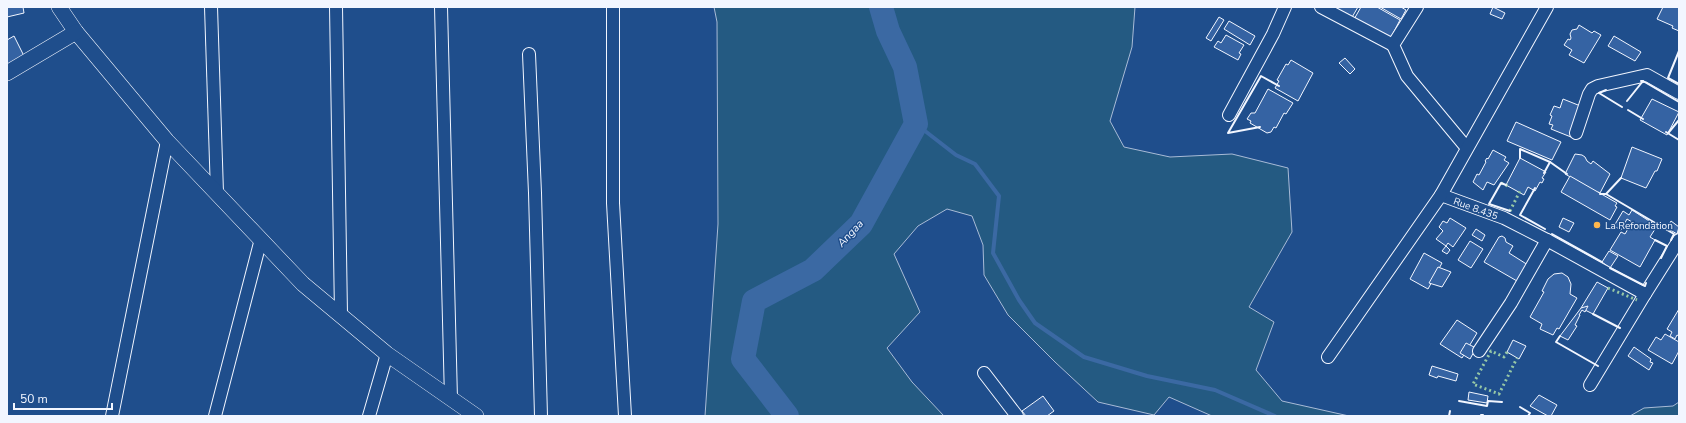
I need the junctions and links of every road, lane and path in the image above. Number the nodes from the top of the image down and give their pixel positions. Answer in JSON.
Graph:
{"nodes":[{"id":1,"x":212,"y":7,"type":"edge"},
{"id":2,"x":336,"y":7,"type":"edge"},
{"id":3,"x":441,"y":7,"type":"edge"},
{"id":4,"x":613,"y":7,"type":"edge"},
{"id":5,"x":1285,"y":7,"type":"edge"},
{"id":6,"x":1320,"y":7,"type":"edge"},
{"id":7,"x":1417,"y":7,"type":"edge"},
{"id":8,"x":1547,"y":7,"type":"edge"},
{"id":9,"x":65,"y":9,"type":"edge"},
{"id":10,"x":76,"y":32,"type":"junction"},
{"id":11,"x":1393,"y":45,"type":"junction"},
{"id":12,"x":529,"y":54,"type":"dead end"},
{"id":13,"x":7,"y":73,"type":"edge"},
{"id":14,"x":1679,"y":93,"type":"edge"},
{"id":15,"x":1229,"y":115,"type":"dead end"},
{"id":16,"x":1576,"y":133,"type":"dead end"},
{"id":17,"x":167,"y":141,"type":"junction"},
{"id":18,"x":1466,"y":147,"type":"junction"},
{"id":19,"x":217,"y":193,"type":"junction"},
{"id":20,"x":1441,"y":195,"type":"junction"},
{"id":21,"x":261,"y":239,"type":"junction"},
{"id":22,"x":1547,"y":240,"type":"junction"},
{"id":23,"x":1679,"y":240,"type":"edge"},
{"id":24,"x":1645,"y":294,"type":"junction"},
{"id":25,"x":341,"y":314,"type":"junction"},
{"id":26,"x":1479,"y":351,"type":"dead end"},
{"id":27,"x":387,"y":354,"type":"junction"},
{"id":28,"x":1328,"y":357,"type":"dead end"},
{"id":29,"x":984,"y":373,"type":"dead end"},
{"id":30,"x":1590,"y":386,"type":"dead end"},
{"id":31,"x":451,"y":399,"type":"junction"},
{"id":32,"x":474,"y":415,"type":"edge"},
{"id":33,"x":112,"y":416,"type":"edge"},
{"id":34,"x":216,"y":416,"type":"edge"},
{"id":35,"x":369,"y":416,"type":"edge"},
{"id":36,"x":541,"y":416,"type":"edge"},
{"id":37,"x":625,"y":416,"type":"edge"},
{"id":38,"x":1017,"y":416,"type":"edge"}],
"edges":[{"from":1,"to":19,"type":"street"},
{"from":2,"to":25,"type":"street"},
{"from":3,"to":31,"type":"street"},
{"from":4,"to":37,"type":"street"},
{"from":5,"to":15,"type":"street"},
{"from":6,"to":11,"type":"street"},
{"from":7,"to":11,"type":"street"},
{"from":8,"to":18,"type":"street","name":"Rue 8.435"},
{"from":9,"to":10,"type":"street"},
{"from":10,"to":13,"type":"street"},
{"from":10,"to":17,"type":"street"},
{"from":11,"to":18,"type":"street"},
{"from":12,"to":36,"type":"street"},
{"from":14,"to":16,"type":"street"},
{"from":17,"to":19,"type":"street"},
{"from":17,"to":33,"type":"street"},
{"from":18,"to":20,"type":"street","name":"Rue 8.435"},
{"from":19,"to":21,"type":"street"},
{"from":20,"to":22,"type":"street","name":"Rue 8.435"},
{"from":20,"to":28,"type":"street"},
{"from":21,"to":25,"type":"street"},
{"from":21,"to":34,"type":"street"},
{"from":22,"to":24,"type":"street","name":"Rue 8.435"},
{"from":22,"to":26,"type":"street"},
{"from":23,"to":24,"type":"street"},
{"from":24,"to":30,"type":"street"},
{"from":25,"to":27,"type":"street"},
{"from":27,"to":31,"type":"street"},
{"from":27,"to":35,"type":"street"},
{"from":29,"to":38,"type":"street"},
{"from":31,"to":32,"type":"street"}]}
